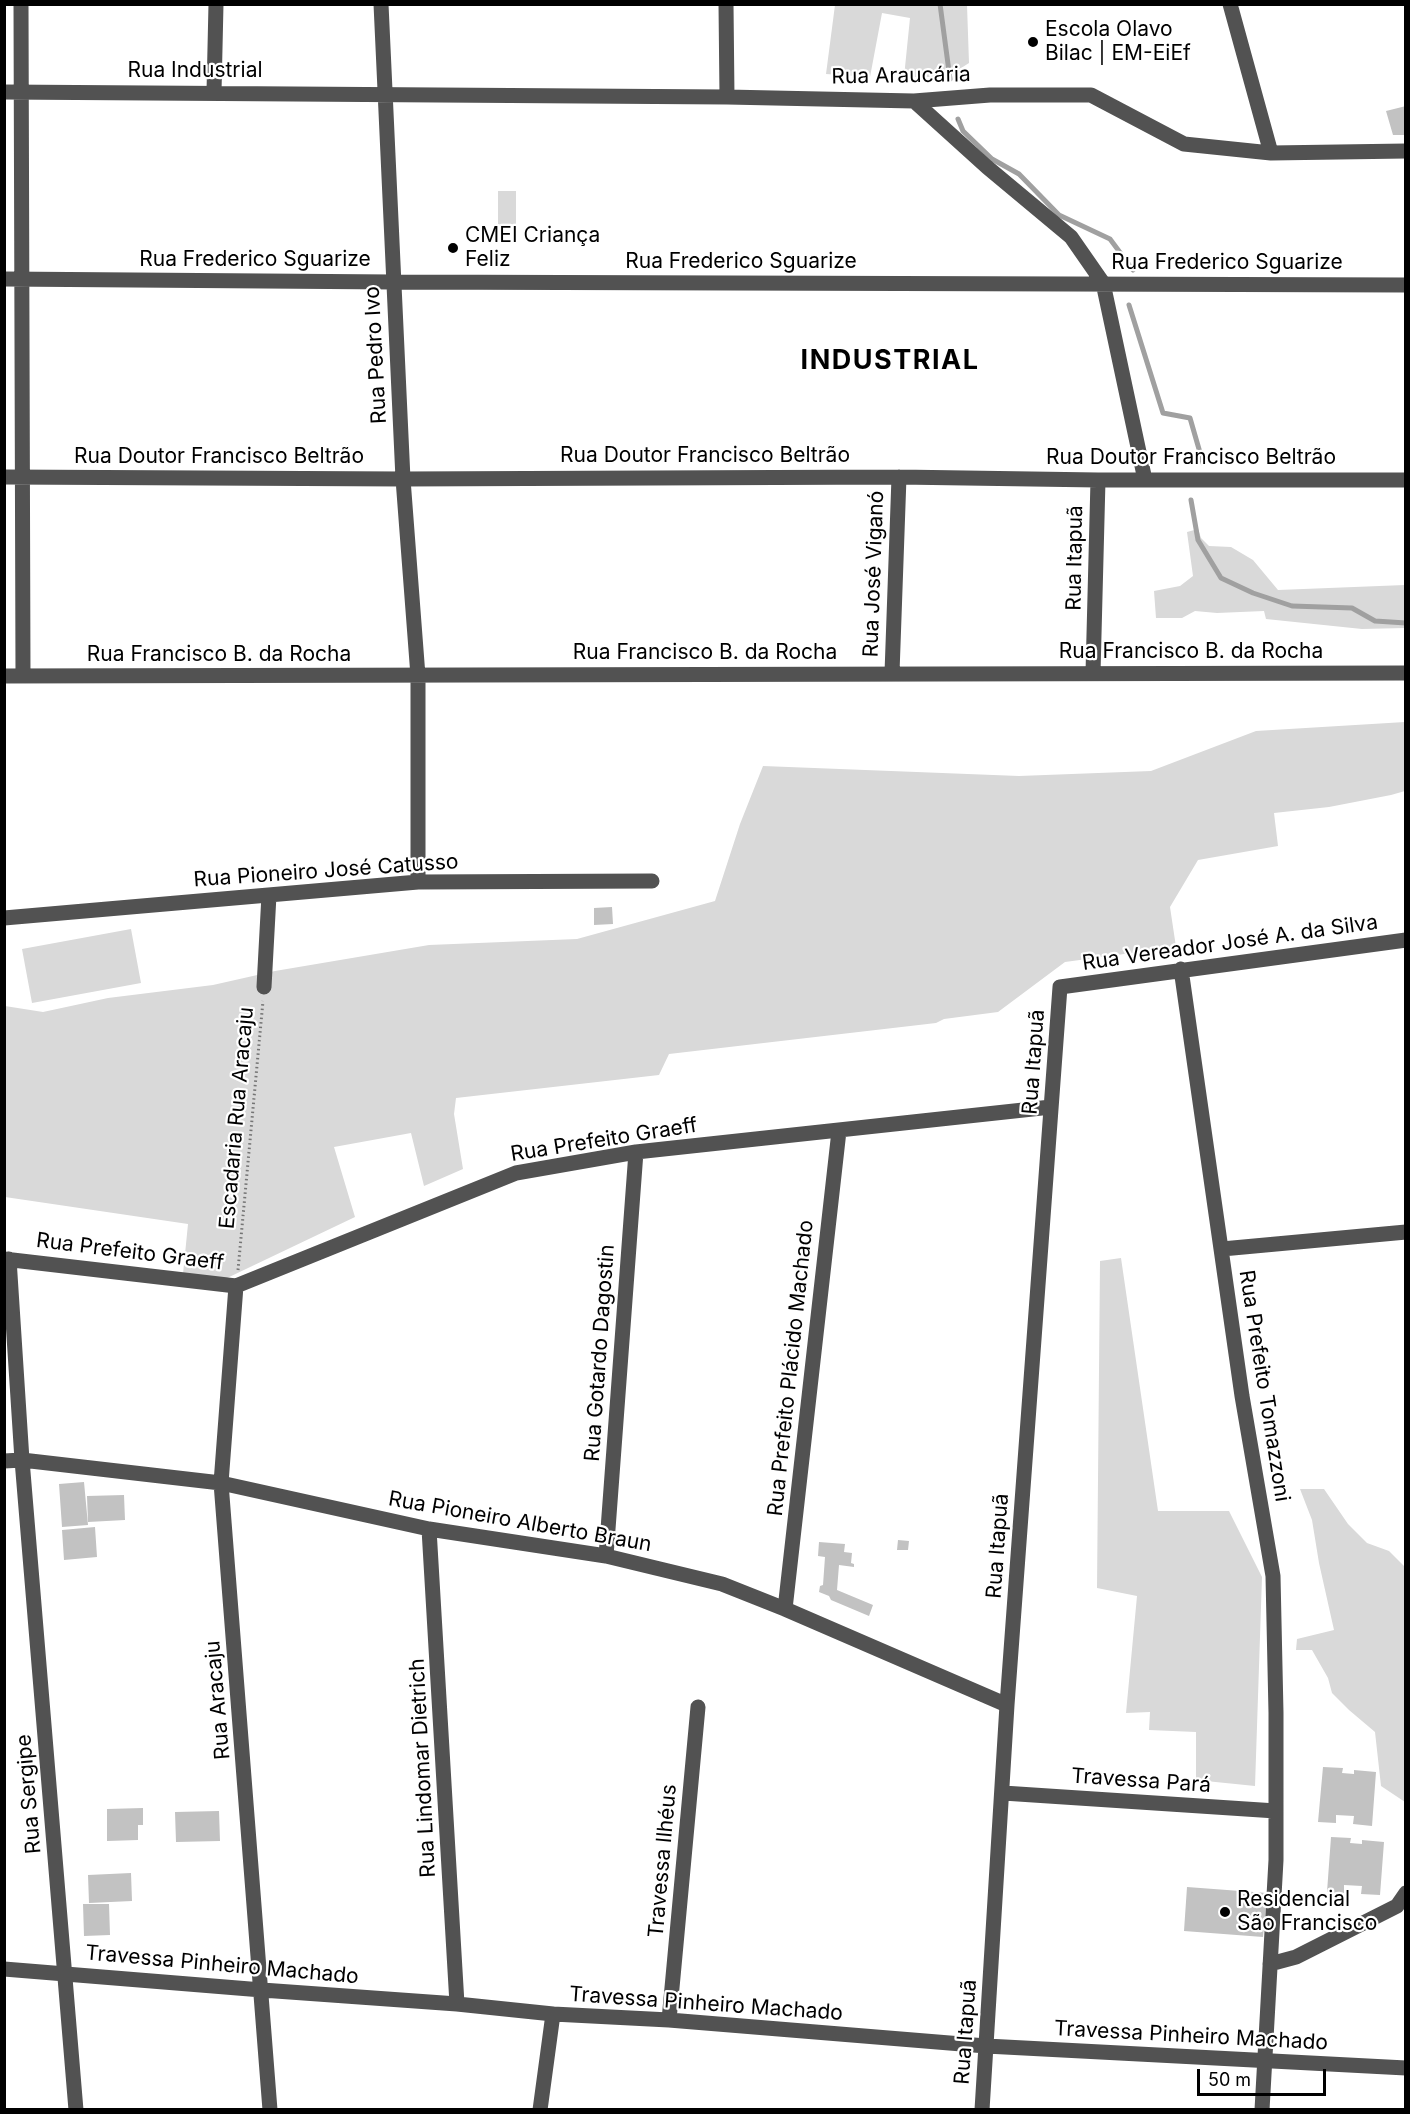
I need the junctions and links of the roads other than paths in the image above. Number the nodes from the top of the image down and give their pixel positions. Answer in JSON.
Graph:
{"nodes":[{"id":1,"x":21,"y":4,"type":"edge"},
{"id":2,"x":216,"y":4,"type":"edge"},
{"id":3,"x":381,"y":4,"type":"edge"},
{"id":4,"x":726,"y":4,"type":"edge"},
{"id":5,"x":1230,"y":4,"type":"edge"},
{"id":6,"x":4,"y":92,"type":"edge"},
{"id":7,"x":23,"y":92,"type":"junction"},
{"id":8,"x":214,"y":92,"type":"junction"},
{"id":9,"x":384,"y":94,"type":"junction"},
{"id":10,"x":727,"y":97,"type":"junction"},
{"id":11,"x":914,"y":101,"type":"junction"},
{"id":12,"x":1406,"y":151,"type":"edge"},
{"id":13,"x":1271,"y":153,"type":"junction"},
{"id":14,"x":4,"y":279,"type":"edge"},
{"id":15,"x":21,"y":279,"type":"junction"},
{"id":16,"x":393,"y":282,"type":"junction"},
{"id":17,"x":1103,"y":284,"type":"junction"},
{"id":18,"x":1406,"y":285,"type":"edge"},
{"id":19,"x":4,"y":477,"type":"edge"},
{"id":20,"x":899,"y":477,"type":"junction"},
{"id":21,"x":22,"y":478,"type":"junction"},
{"id":22,"x":403,"y":479,"type":"junction"},
{"id":23,"x":1098,"y":480,"type":"junction"},
{"id":24,"x":1145,"y":480,"type":"junction"},
{"id":25,"x":1406,"y":480,"type":"edge"},
{"id":26,"x":892,"y":673,"type":"junction"},
{"id":27,"x":1093,"y":673,"type":"junction"},
{"id":28,"x":1406,"y":673,"type":"edge"},
{"id":29,"x":4,"y":676,"type":"edge"},
{"id":30,"x":23,"y":676,"type":"junction"},
{"id":31,"x":418,"y":676,"type":"junction"},
{"id":32,"x":652,"y":881,"type":"dead end"},
{"id":33,"x":418,"y":882,"type":"junction"},
{"id":34,"x":269,"y":895,"type":"junction"},
{"id":35,"x":4,"y":918,"type":"edge"},
{"id":36,"x":1406,"y":940,"type":"edge"},
{"id":37,"x":1181,"y":969,"type":"junction"},
{"id":38,"x":264,"y":987,"type":"road end"},
{"id":39,"x":1060,"y":987,"type":"joint"},
{"id":40,"x":1051,"y":1107,"type":"junction"},
{"id":41,"x":839,"y":1131,"type":"junction"},
{"id":42,"x":636,"y":1152,"type":"junction"},
{"id":43,"x":1406,"y":1232,"type":"edge"},
{"id":44,"x":1222,"y":1249,"type":"junction"},
{"id":45,"x":7,"y":1259,"type":"edge"},
{"id":46,"x":236,"y":1286,"type":"junction"},
{"id":47,"x":22,"y":1460,"type":"junction"},
{"id":48,"x":4,"y":1461,"type":"edge"},
{"id":49,"x":221,"y":1483,"type":"junction"},
{"id":50,"x":429,"y":1528,"type":"junction"},
{"id":51,"x":606,"y":1556,"type":"junction"},
{"id":52,"x":785,"y":1609,"type":"junction"},
{"id":53,"x":1007,"y":1705,"type":"junction"},
{"id":54,"x":698,"y":1707,"type":"dead end"},
{"id":55,"x":1003,"y":1793,"type":"junction"},
{"id":56,"x":1276,"y":1811,"type":"junction"},
{"id":57,"x":1406,"y":1893,"type":"edge"},
{"id":58,"x":1270,"y":1964,"type":"junction"},
{"id":59,"x":4,"y":1969,"type":"edge"},
{"id":60,"x":65,"y":1974,"type":"junction"},
{"id":61,"x":262,"y":1990,"type":"junction"},
{"id":62,"x":458,"y":2004,"type":"junction"},
{"id":63,"x":553,"y":2014,"type":"junction"},
{"id":64,"x":669,"y":2020,"type":"junction"},
{"id":65,"x":986,"y":2046,"type":"junction"},
{"id":66,"x":1266,"y":2061,"type":"junction"},
{"id":67,"x":1406,"y":2068,"type":"edge"},
{"id":68,"x":76,"y":2109,"type":"edge"},
{"id":69,"x":270,"y":2109,"type":"edge"},
{"id":70,"x":540,"y":2109,"type":"edge"},
{"id":71,"x":982,"y":2109,"type":"edge"},
{"id":72,"x":1262,"y":2109,"type":"edge"}],
"edges":[{"from":1,"to":7,"type":"street"},
{"from":2,"to":8,"type":"street"},
{"from":3,"to":9,"type":"street","name":"Rua Pedro Ivo"},
{"from":4,"to":10,"type":"street"},
{"from":5,"to":13,"type":"street"},
{"from":6,"to":7,"type":"street","name":"Rua Industrial"},
{"from":7,"to":8,"type":"street","name":"Rua Industrial"},
{"from":7,"to":15,"type":"street"},
{"from":8,"to":9,"type":"street","name":"Rua Industrial"},
{"from":9,"to":10,"type":"street","name":"Rua Araucária"},
{"from":9,"to":16,"type":"street","name":"Rua Pedro Ivo"},
{"from":10,"to":11,"type":"street","name":"Rua Araucária"},
{"from":11,"to":13,"type":"street","name":"Rua Araucária"},
{"from":11,"to":17,"type":"street"},
{"from":12,"to":13,"type":"street","name":"Rua Araucária"},
{"from":14,"to":15,"type":"street","name":"Rua Frederico Sguarize"},
{"from":15,"to":16,"type":"street","name":"Rua Frederico Sguarize"},
{"from":15,"to":21,"type":"street"},
{"from":16,"to":17,"type":"street","name":"Rua Frederico Sguarize"},
{"from":16,"to":22,"type":"street","name":"Rua Pedro Ivo"},
{"from":17,"to":18,"type":"street","name":"Rua Frederico Sguarize"},
{"from":17,"to":24,"type":"street"},
{"from":19,"to":21,"type":"street","name":"Rua Doutor Francisco Beltrão"},
{"from":20,"to":22,"type":"street","name":"Rua Doutor Francisco Beltrão"},
{"from":20,"to":23,"type":"street","name":"Rua Doutor Francisco Beltrão"},
{"from":20,"to":26,"type":"street","name":"Rua José Viganó"},
{"from":21,"to":22,"type":"street","name":"Rua Doutor Francisco Beltrão"},
{"from":21,"to":30,"type":"street"},
{"from":22,"to":31,"type":"street","name":"Rua Pedro Ivo"},
{"from":23,"to":24,"type":"street","name":"Rua Doutor Francisco Beltrão"},
{"from":23,"to":27,"type":"street","name":"Rua Itapuã"},
{"from":24,"to":25,"type":"street","name":"Rua Doutor Francisco Beltrão"},
{"from":26,"to":27,"type":"street","name":"Rua Francisco B. da Rocha"},
{"from":26,"to":31,"type":"street","name":"Rua Francisco B. da Rocha"},
{"from":27,"to":28,"type":"street","name":"Rua Francisco B. da Rocha"},
{"from":29,"to":30,"type":"street","name":"Rua Francisco B. da Rocha"},
{"from":30,"to":31,"type":"street","name":"Rua Francisco B. da Rocha"},
{"from":31,"to":33,"type":"street","name":"Rua Pedro Ivo"},
{"from":32,"to":33,"type":"street","name":"Rua Pioneiro José Catusso"},
{"from":33,"to":34,"type":"street","name":"Rua Pioneiro José Catusso"},
{"from":34,"to":35,"type":"street","name":"Rua Pioneiro José Catusso"},
{"from":34,"to":38,"type":"street"},
{"from":36,"to":37,"type":"street","name":"Rua Vereador José A. da Silva"},
{"from":37,"to":39,"type":"street","name":"Rua Vereador José A. da Silva"},
{"from":37,"to":44,"type":"street","name":"Rua Prefeito Tomazzoni"},
{"from":39,"to":40,"type":"street","name":"Rua Itapuã"},
{"from":40,"to":41,"type":"street","name":"Rua Prefeito Graeff"},
{"from":40,"to":53,"type":"street","name":"Rua Itapuã"},
{"from":41,"to":42,"type":"street","name":"Rua Prefeito Graeff"},
{"from":41,"to":52,"type":"street","name":"Rua Prefeito Plácido Machado"},
{"from":42,"to":46,"type":"street","name":"Rua Prefeito Graeff"},
{"from":42,"to":51,"type":"street","name":"Rua Gotardo Dagostin"},
{"from":43,"to":44,"type":"street"},
{"from":44,"to":56,"type":"street","name":"Rua Prefeito Tomazzoni"},
{"from":45,"to":46,"type":"street","name":"Rua Prefeito Graeff"},
{"from":45,"to":47,"type":"street","name":"Rua Sergipe"},
{"from":46,"to":49,"type":"street","name":"Rua Aracaju"},
{"from":47,"to":48,"type":"street","name":"Rua Pioneiro Alberto Braun"},
{"from":47,"to":49,"type":"street","name":"Rua Pioneiro Alberto Braun"},
{"from":47,"to":60,"type":"street","name":"Rua Sergipe"},
{"from":49,"to":50,"type":"street","name":"Rua Pioneiro Alberto Braun"},
{"from":49,"to":61,"type":"street","name":"Rua Aracaju"},
{"from":50,"to":51,"type":"street","name":"Rua Pioneiro Alberto Braun"},
{"from":50,"to":62,"type":"street","name":"Rua Lindomar Dietrich"},
{"from":51,"to":52,"type":"street","name":"Rua Pioneiro Alberto Braun"},
{"from":52,"to":53,"type":"street","name":"Rua Pioneiro Alberto Braun"},
{"from":53,"to":55,"type":"street","name":"Rua Itapuã"},
{"from":54,"to":64,"type":"street","name":"Travessa Ilhéus"},
{"from":55,"to":56,"type":"street","name":"Travessa Pará"},
{"from":55,"to":65,"type":"street","name":"Rua Itapuã"},
{"from":56,"to":58,"type":"street","name":"Rua Prefeito Tomazzoni"},
{"from":57,"to":58,"type":"street"},
{"from":58,"to":66,"type":"street","name":"Rua Prefeito Tomazzoni"},
{"from":59,"to":60,"type":"street","name":"Travessa Pinheiro Machado"},
{"from":60,"to":61,"type":"street","name":"Travessa Pinheiro Machado"},
{"from":60,"to":68,"type":"street","name":"Rua Sergipe"},
{"from":61,"to":62,"type":"street","name":"Travessa Pinheiro Machado"},
{"from":61,"to":69,"type":"street","name":"Rua Aracaju"},
{"from":62,"to":63,"type":"street","name":"Travessa Pinheiro Machado"},
{"from":63,"to":64,"type":"street","name":"Travessa Pinheiro Machado"},
{"from":63,"to":70,"type":"street"},
{"from":64,"to":65,"type":"street","name":"Travessa Pinheiro Machado"},
{"from":65,"to":66,"type":"street","name":"Travessa Pinheiro Machado"},
{"from":65,"to":71,"type":"street","name":"Rua Itapuã"},
{"from":66,"to":67,"type":"street","name":"Travessa Pinheiro Machado"},
{"from":66,"to":72,"type":"street","name":"Rua Prefeito Tomazzoni"}]}
